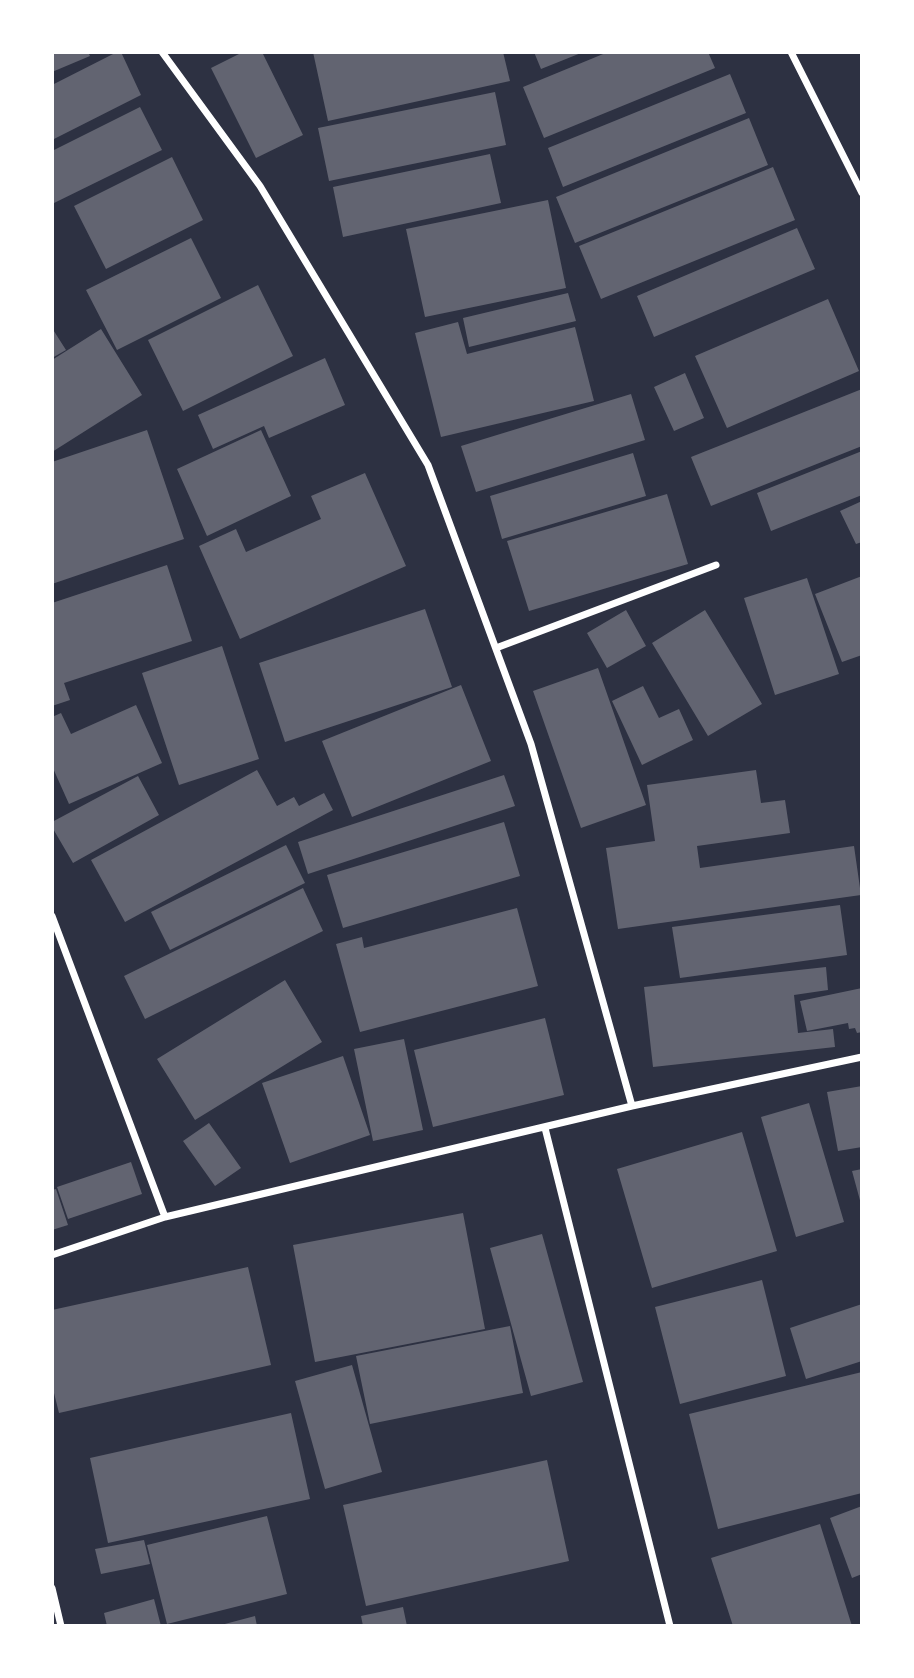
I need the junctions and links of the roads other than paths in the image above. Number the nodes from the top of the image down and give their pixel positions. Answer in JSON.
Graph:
{"nodes":[{"id":1,"x":162,"y":52,"type":"edge"},
{"id":2,"x":791,"y":52,"type":"edge"},
{"id":3,"x":862,"y":192,"type":"edge"},
{"id":4,"x":716,"y":565,"type":"dead end"},
{"id":5,"x":496,"y":649,"type":"junction"},
{"id":6,"x":52,"y":916,"type":"edge"},
{"id":7,"x":862,"y":1057,"type":"edge"},
{"id":8,"x":632,"y":1105,"type":"junction"},
{"id":9,"x":545,"y":1128,"type":"junction"},
{"id":10,"x":165,"y":1217,"type":"junction"},
{"id":11,"x":52,"y":1255,"type":"edge"},
{"id":12,"x":52,"y":1587,"type":"edge"},
{"id":13,"x":61,"y":1626,"type":"edge"},
{"id":14,"x":670,"y":1626,"type":"edge"}],
"edges":[{"from":1,"to":5,"type":"street"},
{"from":2,"to":3,"type":"street"},
{"from":4,"to":5,"type":"street"},
{"from":5,"to":8,"type":"street"},
{"from":6,"to":10,"type":"street"},
{"from":7,"to":8,"type":"street"},
{"from":8,"to":9,"type":"street"},
{"from":9,"to":10,"type":"street"},
{"from":9,"to":14,"type":"street"},
{"from":10,"to":11,"type":"street"},
{"from":12,"to":13,"type":"street"}]}
